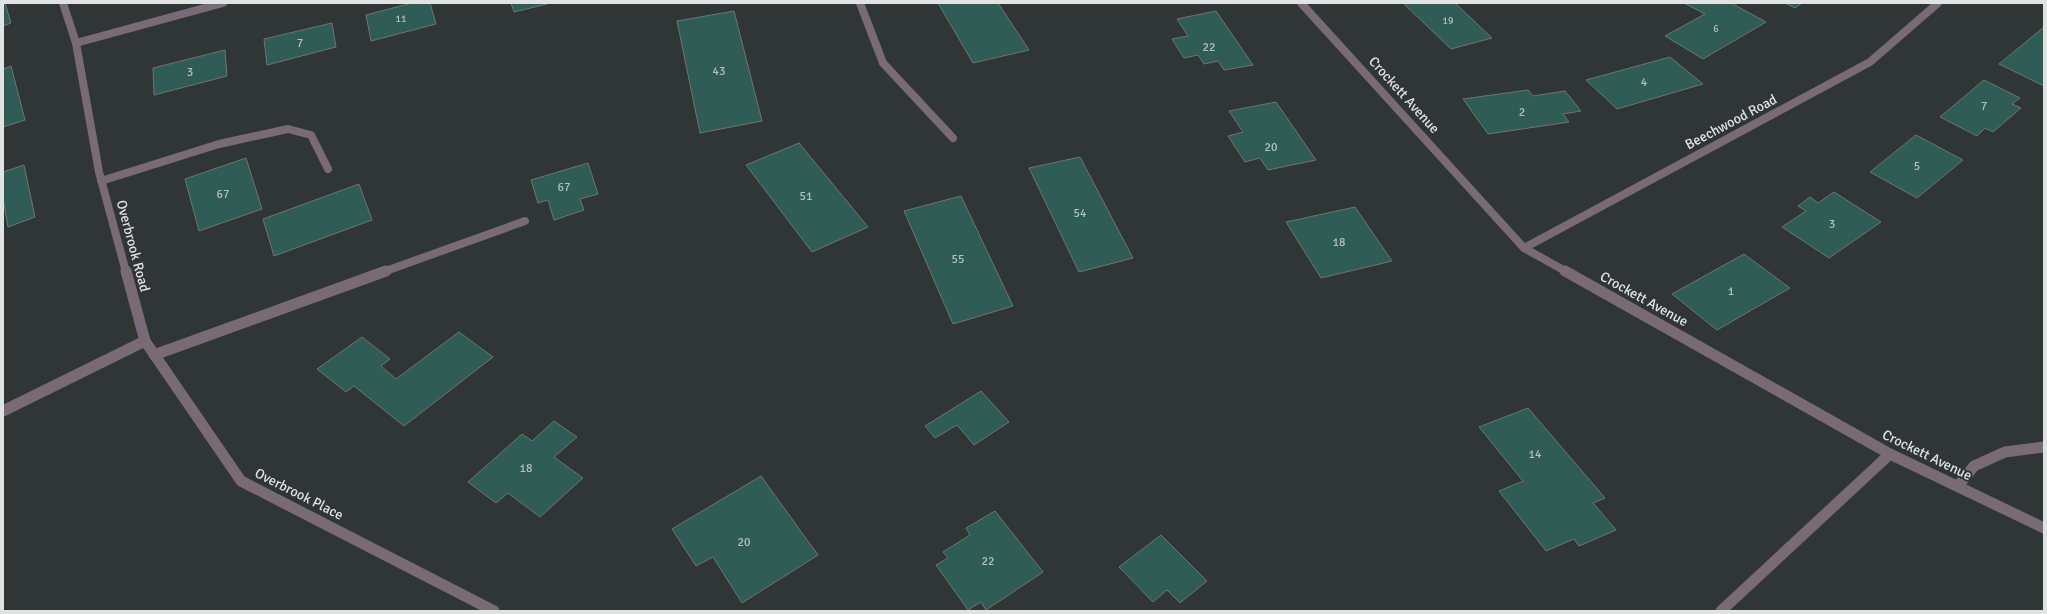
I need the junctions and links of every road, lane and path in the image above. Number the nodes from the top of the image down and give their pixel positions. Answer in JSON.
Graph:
{"nodes":[{"id":1,"x":63,"y":3,"type":"edge"},
{"id":2,"x":223,"y":3,"type":"edge"},
{"id":3,"x":860,"y":3,"type":"edge"},
{"id":4,"x":1301,"y":3,"type":"edge"},
{"id":5,"x":1938,"y":3,"type":"edge"},
{"id":6,"x":76,"y":42,"type":"junction"},
{"id":7,"x":953,"y":138,"type":"dead end"},
{"id":8,"x":328,"y":169,"type":"dead end"},
{"id":9,"x":101,"y":181,"type":"junction"},
{"id":10,"x":525,"y":221,"type":"dead end"},
{"id":11,"x":1524,"y":248,"type":"junction"},
{"id":12,"x":145,"y":341,"type":"junction"},
{"id":13,"x":154,"y":354,"type":"junction"},
{"id":14,"x":3,"y":411,"type":"edge"},
{"id":15,"x":2044,"y":447,"type":"edge"},
{"id":16,"x":1890,"y":454,"type":"junction"},
{"id":17,"x":1958,"y":486,"type":"junction"},
{"id":18,"x":2044,"y":528,"type":"edge"},
{"id":19,"x":494,"y":611,"type":"edge"},
{"id":20,"x":1720,"y":611,"type":"edge"}],
"edges":[{"from":1,"to":6,"type":"street","name":"Overbrook Road"},
{"from":2,"to":6,"type":"street"},
{"from":3,"to":7,"type":"street"},
{"from":4,"to":11,"type":"street","name":"Crockett Avenue"},
{"from":5,"to":11,"type":"street","name":"Beechwood Road"},
{"from":6,"to":9,"type":"street","name":"Overbrook Road"},
{"from":8,"to":9,"type":"street"},
{"from":9,"to":12,"type":"street","name":"Overbrook Road"},
{"from":10,"to":13,"type":"street"},
{"from":11,"to":16,"type":"street","name":"Crockett Avenue"},
{"from":12,"to":13,"type":"street","name":"Overbrook Place"},
{"from":12,"to":14,"type":"street"},
{"from":13,"to":19,"type":"street","name":"Overbrook Place"},
{"from":15,"to":17,"type":"street"},
{"from":16,"to":17,"type":"street","name":"Crockett Avenue"},
{"from":16,"to":20,"type":"street"},
{"from":17,"to":18,"type":"street","name":"Crockett Avenue"}]}
